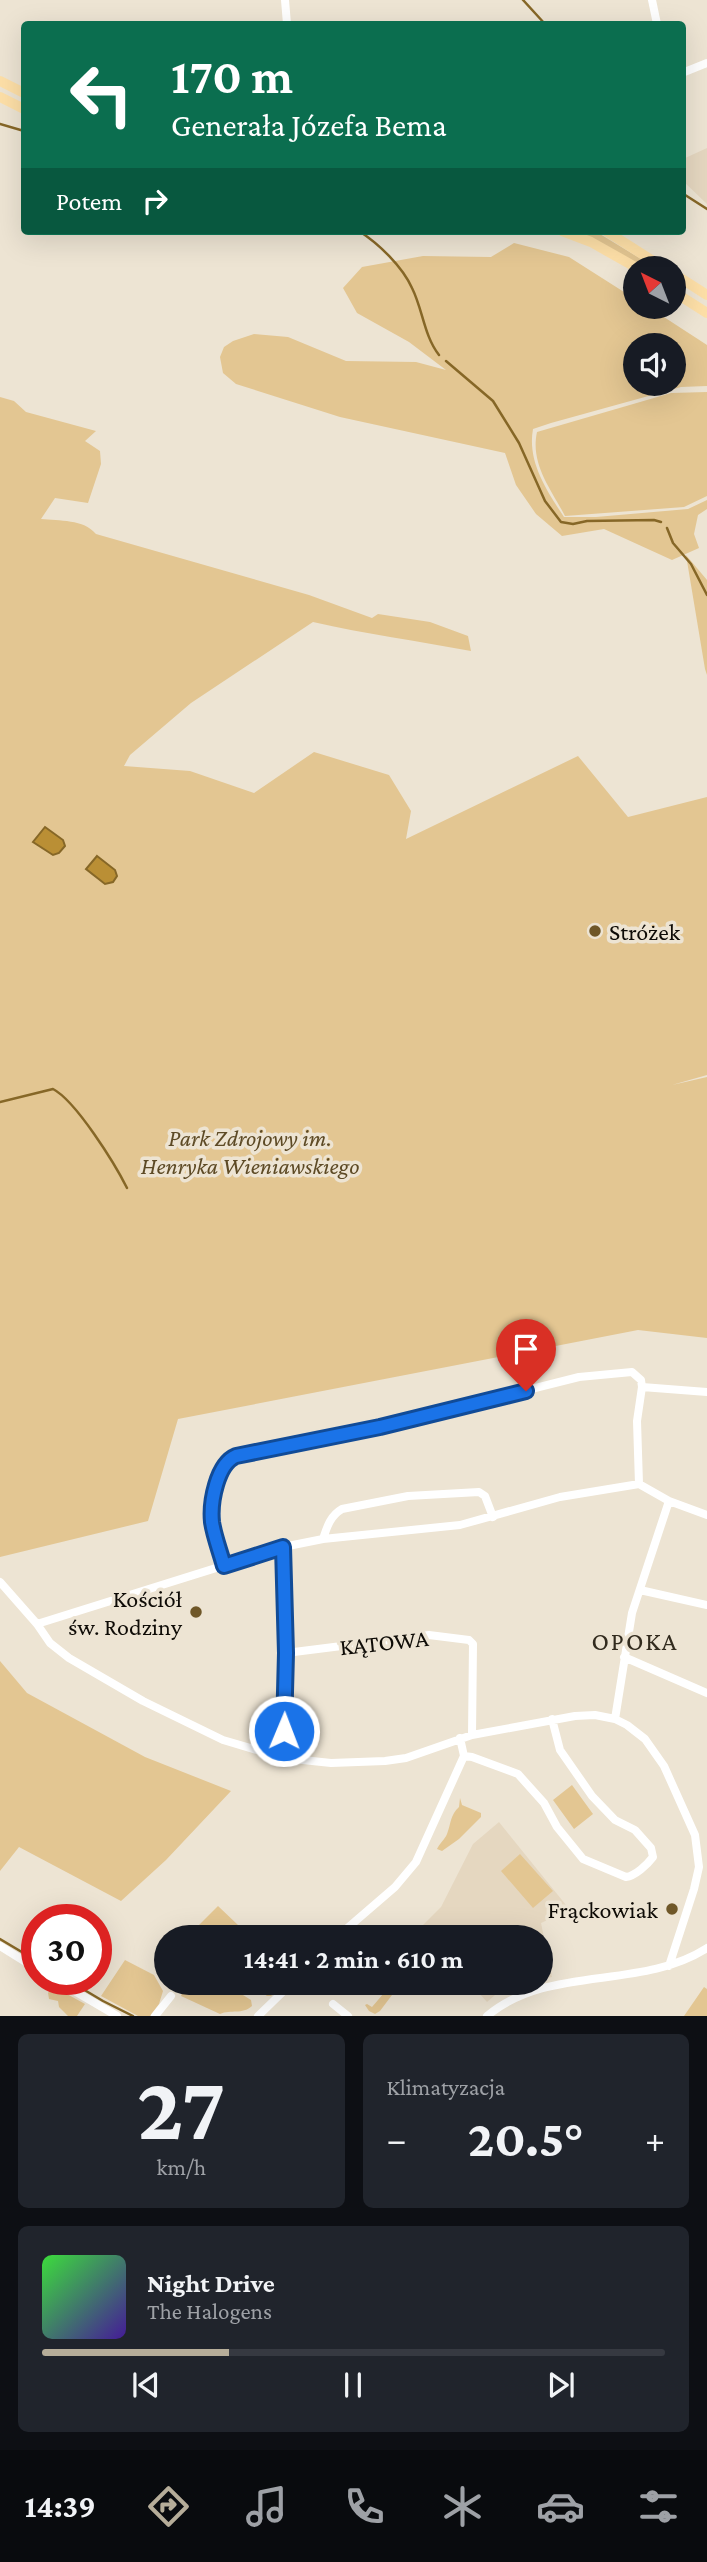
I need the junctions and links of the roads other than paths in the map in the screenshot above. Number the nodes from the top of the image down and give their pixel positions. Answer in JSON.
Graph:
{"nodes":[{"id":1,"x":285,"y":0,"type":"edge"},
{"id":2,"x":652,"y":0,"type":"edge"},
{"id":3,"x":287,"y":21,"type":"edge"},
{"id":4,"x":656,"y":21,"type":"edge"},
{"id":5,"x":707,"y":63,"type":"edge"},
{"id":6,"x":686,"y":71,"type":"edge"},
{"id":7,"x":0,"y":81,"type":"edge"},
{"id":8,"x":21,"y":92,"type":"edge"},
{"id":9,"x":0,"y":97,"type":"edge"},
{"id":10,"x":21,"y":108,"type":"edge"},
{"id":11,"x":573,"y":235,"type":"edge"},
{"id":12,"x":612,"y":235,"type":"edge"},
{"id":13,"x":645,"y":256,"type":"edge"},
{"id":14,"x":623,"y":260,"type":"edge"},
{"id":15,"x":686,"y":282,"type":"edge"},
{"id":16,"x":707,"y":295,"type":"edge"},
{"id":17,"x":686,"y":300,"type":"edge"},
{"id":18,"x":707,"y":313,"type":"edge"},
{"id":19,"x":642,"y":1387,"type":"junction"},
{"id":20,"x":707,"y":1392,"type":"edge"},
{"id":21,"x":639,"y":1484,"type":"junction"},
{"id":22,"x":669,"y":1501,"type":"junction"},
{"id":23,"x":707,"y":1515,"type":"edge"},
{"id":24,"x":494,"y":1517,"type":"junction"},
{"id":25,"x":323,"y":1539,"type":"junction"},
{"id":26,"x":283,"y":1547,"type":"junction"},
{"id":27,"x":224,"y":1566,"type":"junction"},
{"id":28,"x":0,"y":1582,"type":"edge"},
{"id":29,"x":640,"y":1590,"type":"junction"},
{"id":30,"x":707,"y":1605,"type":"edge"},
{"id":31,"x":37,"y":1624,"type":"junction"},
{"id":32,"x":286,"y":1653,"type":"junction"},
{"id":33,"x":624,"y":1657,"type":"junction"},
{"id":34,"x":707,"y":1693,"type":"edge"},
{"id":35,"x":615,"y":1718,"type":"junction"},
{"id":36,"x":552,"y":1719,"type":"junction"},
{"id":37,"x":472,"y":1735,"type":"junction"},
{"id":38,"x":460,"y":1738,"type":"junction"},
{"id":39,"x":464,"y":1756,"type":"junction"},
{"id":40,"x":284,"y":1758,"type":"junction"},
{"id":41,"x":707,"y":1862,"type":"edge"},
{"id":42,"x":699,"y":1867,"type":"junction"},
{"id":43,"x":351,"y":1925,"type":"edge"},
{"id":44,"x":0,"y":1946,"type":"edge"},
{"id":45,"x":707,"y":1948,"type":"edge"},
{"id":46,"x":21,"y":1959,"type":"edge"},
{"id":47,"x":669,"y":1966,"type":"junction"},
{"id":48,"x":81,"y":1995,"type":"edge"},
{"id":49,"x":280,"y":1995,"type":"edge"},
{"id":50,"x":171,"y":1996,"type":"dead end"},
{"id":51,"x":333,"y":2004,"type":"dead end"},
{"id":52,"x":117,"y":2016,"type":"edge"},
{"id":53,"x":155,"y":2016,"type":"edge"},
{"id":54,"x":258,"y":2016,"type":"edge"},
{"id":55,"x":348,"y":2016,"type":"edge"},
{"id":56,"x":487,"y":2016,"type":"edge"}],
"edges":[{"from":1,"to":3,"type":"street"},
{"from":2,"to":4,"type":"street"},
{"from":5,"to":6,"type":"street"},
{"from":7,"to":8,"type":"main road"},
{"from":9,"to":10,"type":"main road"},
{"from":11,"to":14,"type":"main road"},
{"from":12,"to":13,"type":"main road"},
{"from":15,"to":16,"type":"main road"},
{"from":17,"to":18,"type":"main road"},
{"from":19,"to":20,"type":"street"},
{"from":19,"to":21,"type":"street"},
{"from":19,"to":27,"type":"street"},
{"from":21,"to":22,"type":"street"},
{"from":21,"to":24,"type":"street"},
{"from":22,"to":23,"type":"street"},
{"from":22,"to":29,"type":"street"},
{"from":24,"to":25,"type":"street"},
{"from":24,"to":25,"type":"street"},
{"from":25,"to":26,"type":"street"},
{"from":26,"to":27,"type":"street"},
{"from":26,"to":32,"type":"street"},
{"from":27,"to":31,"type":"street"},
{"from":28,"to":31,"type":"street"},
{"from":29,"to":30,"type":"street"},
{"from":29,"to":33,"type":"street"},
{"from":31,"to":40,"type":"street"},
{"from":32,"to":37,"type":"street","name":"KĄTOWA"},
{"from":32,"to":40,"type":"street"},
{"from":33,"to":34,"type":"street"},
{"from":33,"to":35,"type":"street"},
{"from":35,"to":36,"type":"street"},
{"from":35,"to":42,"type":"street"},
{"from":36,"to":37,"type":"street"},
{"from":36,"to":39,"type":"street"},
{"from":37,"to":38,"type":"street"},
{"from":38,"to":39,"type":"street"},
{"from":38,"to":40,"type":"street"},
{"from":39,"to":43,"type":"street"},
{"from":41,"to":42,"type":"street"},
{"from":42,"to":47,"type":"street"},
{"from":44,"to":46,"type":"street"},
{"from":45,"to":47,"type":"street"},
{"from":47,"to":56,"type":"street"},
{"from":48,"to":52,"type":"street"},
{"from":49,"to":54,"type":"street"},
{"from":50,"to":53,"type":"street"},
{"from":51,"to":55,"type":"street"}]}
